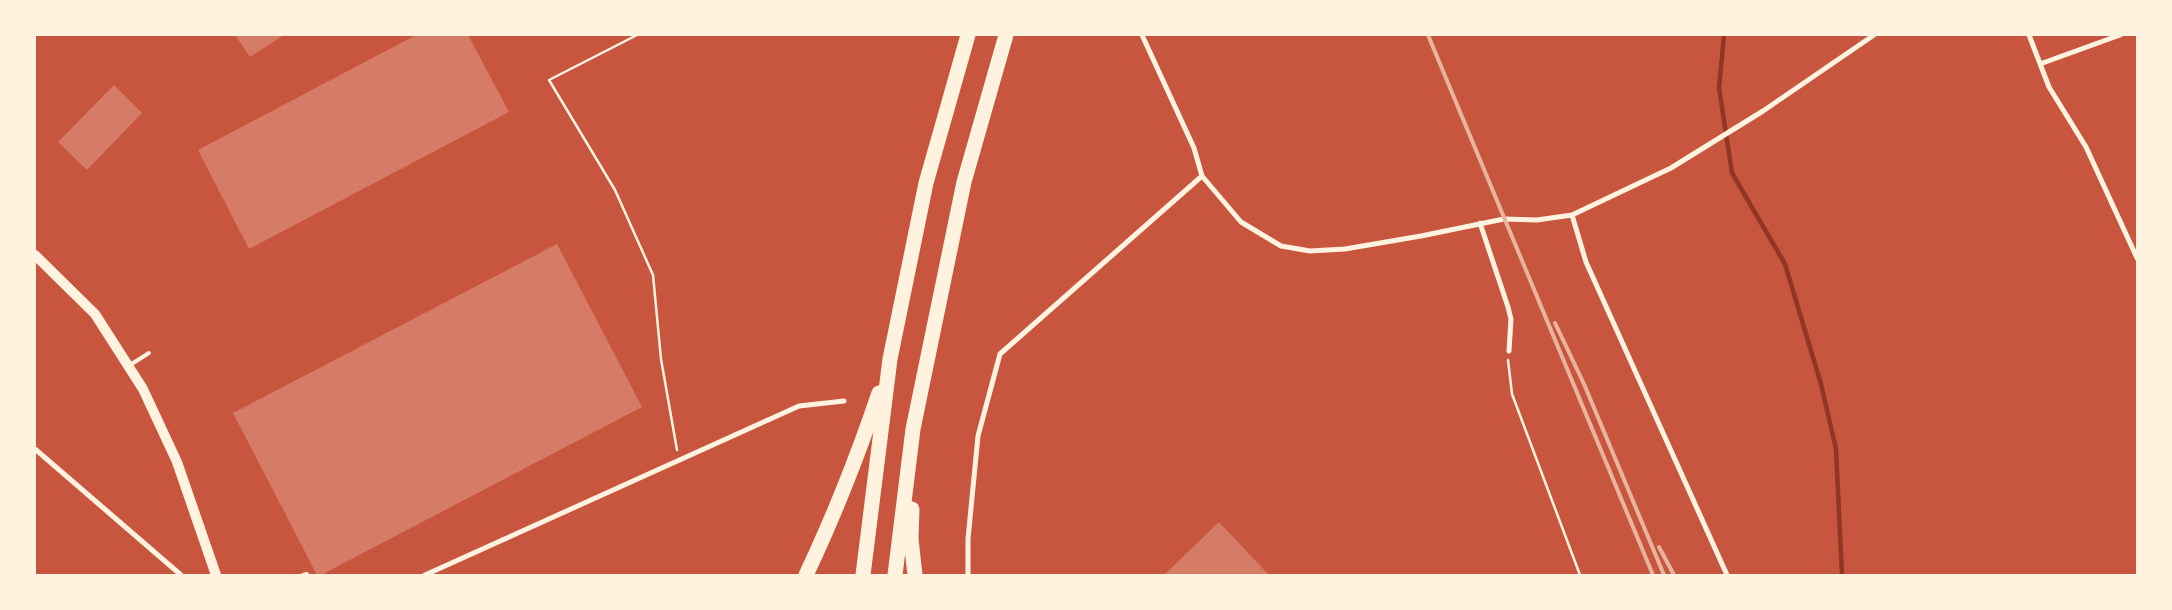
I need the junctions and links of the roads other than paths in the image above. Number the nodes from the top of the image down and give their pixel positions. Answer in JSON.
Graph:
{"nodes":[{"id":1,"x":968,"y":35,"type":"edge"},
{"id":2,"x":1006,"y":35,"type":"edge"},
{"id":3,"x":1142,"y":35,"type":"edge"},
{"id":4,"x":1874,"y":35,"type":"edge"},
{"id":5,"x":2029,"y":35,"type":"edge"},
{"id":6,"x":2120,"y":35,"type":"edge"},
{"id":7,"x":2040,"y":64,"type":"junction"},
{"id":8,"x":1202,"y":176,"type":"junction"},
{"id":9,"x":1572,"y":215,"type":"junction"},
{"id":10,"x":1480,"y":223,"type":"junction"},
{"id":11,"x":35,"y":255,"type":"edge"},
{"id":12,"x":2137,"y":258,"type":"edge"},
{"id":13,"x":1509,"y":351,"type":"road end"},
{"id":14,"x":149,"y":353,"type":"dead end"},
{"id":15,"x":890,"y":359,"type":"junction"},
{"id":16,"x":128,"y":366,"type":"junction"},
{"id":17,"x":844,"y":401,"type":"dead end"},
{"id":18,"x":913,"y":429,"type":"junction"},
{"id":19,"x":35,"y":449,"type":"edge"},
{"id":20,"x":181,"y":575,"type":"edge"},
{"id":21,"x":216,"y":575,"type":"edge"},
{"id":22,"x":425,"y":575,"type":"edge"},
{"id":23,"x":806,"y":575,"type":"edge"},
{"id":24,"x":862,"y":575,"type":"edge"},
{"id":25,"x":895,"y":575,"type":"edge"},
{"id":26,"x":915,"y":575,"type":"edge"},
{"id":27,"x":968,"y":575,"type":"edge"},
{"id":28,"x":1727,"y":575,"type":"edge"}],
"edges":[{"from":1,"to":15,"type":"highway"},
{"from":2,"to":18,"type":"highway"},
{"from":3,"to":8,"type":"street"},
{"from":4,"to":9,"type":"street"},
{"from":5,"to":7,"type":"street"},
{"from":6,"to":7,"type":"street"},
{"from":7,"to":12,"type":"street"},
{"from":8,"to":10,"type":"street"},
{"from":8,"to":27,"type":"street"},
{"from":9,"to":10,"type":"street"},
{"from":9,"to":28,"type":"street"},
{"from":10,"to":13,"type":"street"},
{"from":11,"to":16,"type":"main road"},
{"from":14,"to":16,"type":"lane"},
{"from":15,"to":23,"type":"highway"},
{"from":15,"to":24,"type":"highway"},
{"from":16,"to":21,"type":"main road"},
{"from":17,"to":22,"type":"street"},
{"from":18,"to":25,"type":"highway"},
{"from":18,"to":26,"type":"highway"},
{"from":19,"to":20,"type":"street"}]}
